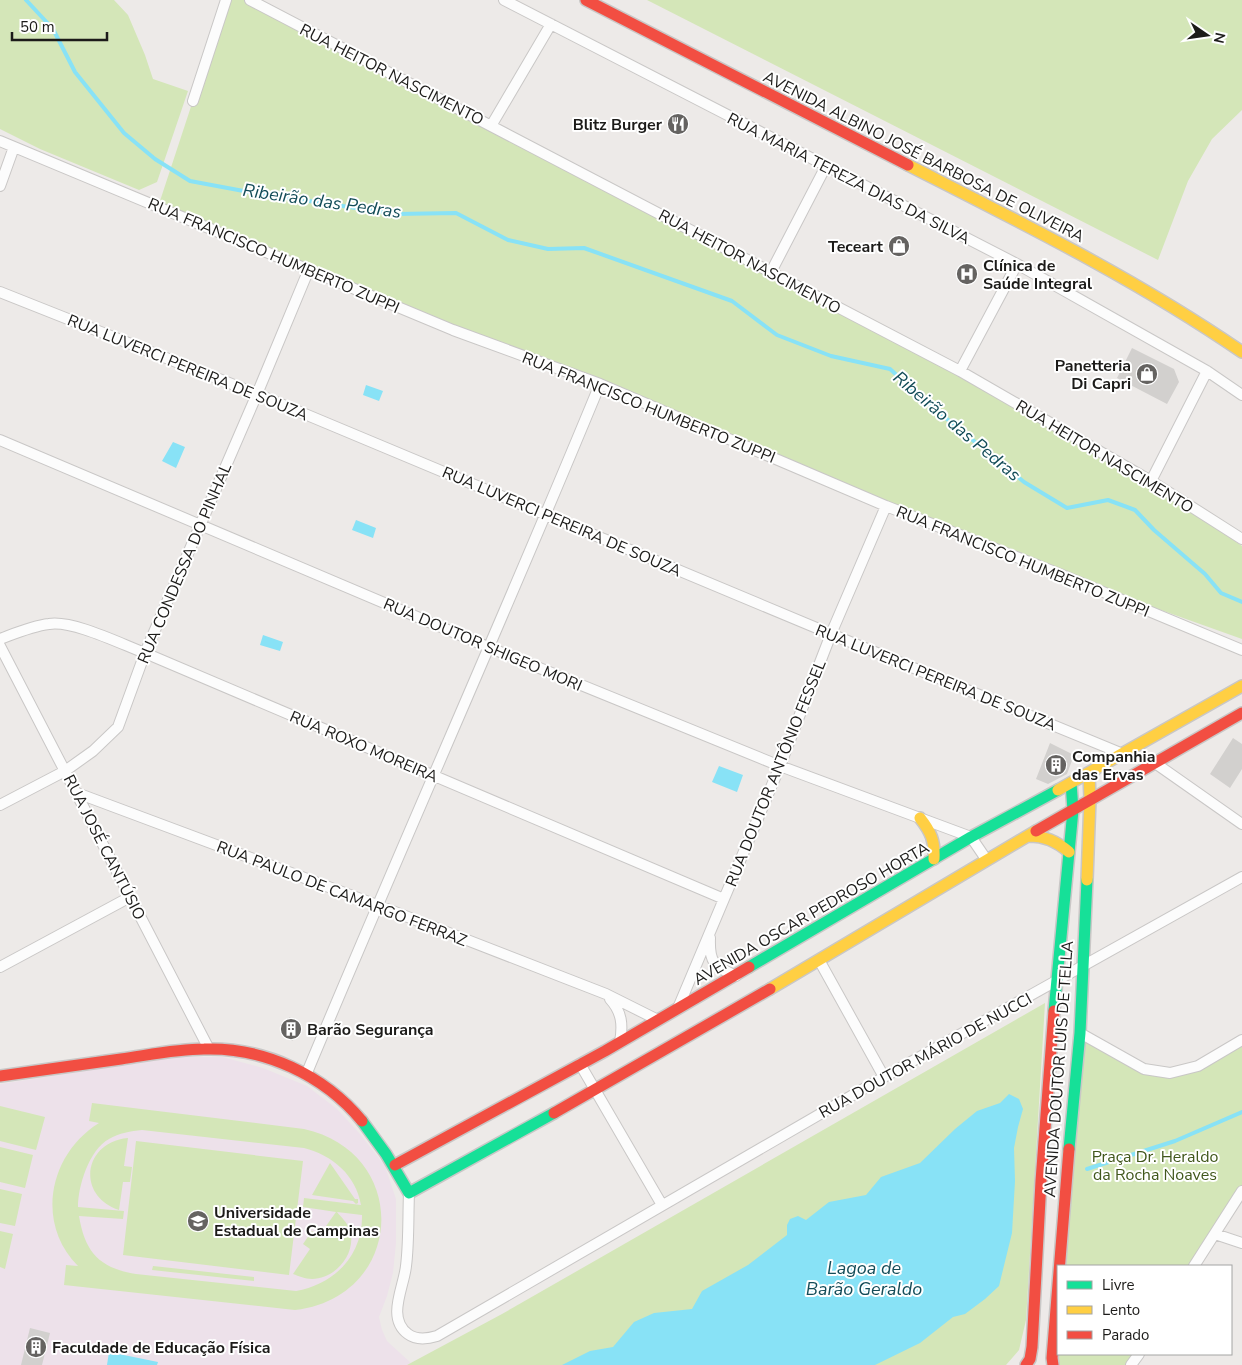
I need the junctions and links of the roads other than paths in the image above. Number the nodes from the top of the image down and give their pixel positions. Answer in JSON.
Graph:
{"nodes":[{"id":1,"x":226,"y":0,"type":"edge"},
{"id":2,"x":250,"y":0,"type":"edge"},
{"id":3,"x":504,"y":0,"type":"edge"},
{"id":4,"x":586,"y":0,"type":"edge"},
{"id":5,"x":551,"y":24,"type":"junction"},
{"id":6,"x":193,"y":101,"type":"dead end"},
{"id":7,"x":491,"y":126,"type":"junction"},
{"id":8,"x":0,"y":141,"type":"edge"},
{"id":9,"x":14,"y":147,"type":"junction"},
{"id":10,"x":826,"y":166,"type":"junction"},
{"id":11,"x":0,"y":186,"type":"edge"},
{"id":12,"x":1017,"y":264,"type":"junction"},
{"id":13,"x":309,"y":269,"type":"junction"},
{"id":14,"x":771,"y":272,"type":"junction"},
{"id":15,"x":0,"y":292,"type":"edge"},
{"id":16,"x":1242,"y":352,"type":"edge"},
{"id":17,"x":960,"y":371,"type":"junction"},
{"id":18,"x":1207,"y":371,"type":"junction"},
{"id":19,"x":600,"y":384,"type":"junction"},
{"id":20,"x":257,"y":394,"type":"junction"},
{"id":21,"x":1242,"y":395,"type":"edge"},
{"id":22,"x":0,"y":440,"type":"edge"},
{"id":23,"x":1151,"y":482,"type":"junction"},
{"id":24,"x":886,"y":506,"type":"junction"},
{"id":25,"x":546,"y":514,"type":"junction"},
{"id":26,"x":200,"y":525,"type":"junction"},
{"id":27,"x":1242,"y":539,"type":"edge"},
{"id":28,"x":831,"y":634,"type":"junction"},
{"id":29,"x":0,"y":639,"type":"edge"},
{"id":30,"x":0,"y":646,"type":"edge"},
{"id":31,"x":488,"y":647,"type":"junction"},
{"id":32,"x":1242,"y":650,"type":"edge"},
{"id":33,"x":145,"y":653,"type":"junction"},
{"id":34,"x":1242,"y":686,"type":"edge"},
{"id":35,"x":1242,"y":713,"type":"edge"},
{"id":36,"x":1123,"y":754,"type":"junction"},
{"id":37,"x":1155,"y":763,"type":"junction"},
{"id":38,"x":780,"y":766,"type":"junction"},
{"id":39,"x":65,"y":771,"type":"junction"},
{"id":40,"x":1089,"y":774,"type":"junction"},
{"id":41,"x":434,"y":776,"type":"junction"},
{"id":42,"x":1071,"y":783,"type":"junction"},
{"id":43,"x":76,"y":793,"type":"junction"},
{"id":44,"x":1090,"y":799,"type":"junction"},
{"id":45,"x":0,"y":805,"type":"edge"},
{"id":46,"x":1073,"y":810,"type":"junction"},
{"id":47,"x":920,"y":818,"type":"junction"},
{"id":48,"x":1242,"y":824,"type":"edge"},
{"id":49,"x":1028,"y":836,"type":"junction"},
{"id":50,"x":971,"y":837,"type":"junction"},
{"id":51,"x":1068,"y":852,"type":"junction"},
{"id":52,"x":934,"y":859,"type":"junction"},
{"id":53,"x":986,"y":859,"type":"junction"},
{"id":54,"x":1242,"y":877,"type":"edge"},
{"id":55,"x":130,"y":897,"type":"junction"},
{"id":56,"x":724,"y":899,"type":"junction"},
{"id":57,"x":377,"y":905,"type":"junction"},
{"id":58,"x":710,"y":930,"type":"junction"},
{"id":59,"x":819,"y":960,"type":"junction"},
{"id":60,"x":1083,"y":966,"type":"junction"},
{"id":61,"x":0,"y":967,"type":"edge"},
{"id":62,"x":736,"y":976,"type":"junction"},
{"id":63,"x":1057,"y":981,"type":"junction"},
{"id":64,"x":606,"y":994,"type":"junction"},
{"id":65,"x":677,"y":1010,"type":"junction"},
{"id":66,"x":658,"y":1020,"type":"junction"},
{"id":67,"x":1080,"y":1033,"type":"junction"},
{"id":68,"x":1242,"y":1040,"type":"edge"},
{"id":69,"x":620,"y":1042,"type":"junction"},
{"id":70,"x":209,"y":1049,"type":"junction"},
{"id":71,"x":580,"y":1064,"type":"junction"},
{"id":72,"x":306,"y":1075,"type":"junction"},
{"id":73,"x":0,"y":1076,"type":"edge"},
{"id":74,"x":884,"y":1077,"type":"junction"},
{"id":75,"x":594,"y":1090,"type":"junction"},
{"id":76,"x":395,"y":1165,"type":"junction"},
{"id":77,"x":1242,"y":1191,"type":"edge"},
{"id":78,"x":409,"y":1193,"type":"junction"},
{"id":79,"x":662,"y":1205,"type":"junction"},
{"id":80,"x":1215,"y":1234,"type":"junction"},
{"id":81,"x":1242,"y":1243,"type":"edge"},
{"id":82,"x":1059,"y":1265,"type":"edge"},
{"id":83,"x":1195,"y":1265,"type":"edge"},
{"id":84,"x":1057,"y":1282,"type":"edge"},
{"id":85,"x":1026,"y":1365,"type":"edge"},
{"id":86,"x":1053,"y":1365,"type":"edge"}],
"edges":[{"from":1,"to":6,"type":"street"},
{"from":2,"to":7,"type":"street","name":"RUA HEITOR NASCIMENTO"},
{"from":3,"to":5,"type":"street","name":"RUA MARIA TEREZA DIAS DA SILVA"},
{"from":4,"to":16,"type":"main road","name":"AVENIDA ALBINO JOSÉ BARBOSA DE OLIVEIRA"},
{"from":5,"to":7,"type":"street"},
{"from":5,"to":10,"type":"street","name":"RUA MARIA TEREZA DIAS DA SILVA"},
{"from":7,"to":14,"type":"street","name":"RUA HEITOR NASCIMENTO"},
{"from":8,"to":9,"type":"street","name":"RUA FRANCISCO HUMBERTO ZUPPI"},
{"from":9,"to":11,"type":"street"},
{"from":9,"to":13,"type":"street","name":"RUA FRANCISCO HUMBERTO ZUPPI"},
{"from":10,"to":12,"type":"street","name":"RUA MARIA TEREZA DIAS DA SILVA"},
{"from":10,"to":14,"type":"street"},
{"from":12,"to":17,"type":"street"},
{"from":12,"to":18,"type":"street","name":"RUA MARIA TEREZA DIAS DA SILVA"},
{"from":13,"to":19,"type":"street","name":"RUA FRANCISCO HUMBERTO ZUPPI"},
{"from":13,"to":20,"type":"street","name":"RUA CONDESSA DO PINHAL"},
{"from":14,"to":17,"type":"street","name":"RUA HEITOR NASCIMENTO"},
{"from":15,"to":20,"type":"street","name":"RUA LUVERCI PEREIRA DE SOUZA"},
{"from":17,"to":23,"type":"street","name":"RUA HEITOR NASCIMENTO"},
{"from":18,"to":21,"type":"street","name":"RUA MARIA TEREZA DIAS DA SILVA"},
{"from":18,"to":23,"type":"street"},
{"from":19,"to":24,"type":"street","name":"RUA FRANCISCO HUMBERTO ZUPPI"},
{"from":19,"to":25,"type":"street"},
{"from":20,"to":25,"type":"street","name":"RUA LUVERCI PEREIRA DE SOUZA"},
{"from":20,"to":26,"type":"street","name":"RUA CONDESSA DO PINHAL"},
{"from":22,"to":26,"type":"street","name":"RUA DOUTOR SHIGEO MORI"},
{"from":23,"to":27,"type":"street","name":"RUA HEITOR NASCIMENTO"},
{"from":24,"to":28,"type":"street","name":"RUA DOUTOR ANTÔNIO FESSEL"},
{"from":24,"to":32,"type":"street","name":"RUA FRANCISCO HUMBERTO ZUPPI"},
{"from":25,"to":28,"type":"street","name":"RUA LUVERCI PEREIRA DE SOUZA"},
{"from":25,"to":31,"type":"street"},
{"from":26,"to":31,"type":"street","name":"RUA DOUTOR SHIGEO MORI"},
{"from":26,"to":33,"type":"street","name":"RUA CONDESSA DO PINHAL"},
{"from":28,"to":36,"type":"street","name":"RUA LUVERCI PEREIRA DE SOUZA"},
{"from":28,"to":38,"type":"street","name":"RUA DOUTOR ANTÔNIO FESSEL"},
{"from":29,"to":33,"type":"street","name":"RUA ROXO MOREIRA"},
{"from":30,"to":39,"type":"street","name":"RUA JOSÉ CANTÚSIO"},
{"from":31,"to":38,"type":"street","name":"RUA DOUTOR SHIGEO MORI"},
{"from":31,"to":41,"type":"street"},
{"from":33,"to":39,"type":"street","name":"RUA CONDESSA DO PINHAL"},
{"from":33,"to":41,"type":"street","name":"RUA ROXO MOREIRA"},
{"from":34,"to":36,"type":"main road","name":"AVENIDA OSCAR PEDROSO HORTA"},
{"from":35,"to":37,"type":"main road"},
{"from":36,"to":40,"type":"main road","name":"AVENIDA OSCAR PEDROSO HORTA"},
{"from":37,"to":44,"type":"main road"},
{"from":37,"to":48,"type":"street"},
{"from":38,"to":47,"type":"street","name":"RUA DOUTOR SHIGEO MORI"},
{"from":38,"to":56,"type":"street","name":"RUA DOUTOR ANTÔNIO FESSEL"},
{"from":39,"to":43,"type":"street","name":"RUA JOSÉ CANTÚSIO"},
{"from":39,"to":45,"type":"street","name":"RUA CONDESSA DO PINHAL"},
{"from":40,"to":42,"type":"main road","name":"AVENIDA OSCAR PEDROSO HORTA"},
{"from":40,"to":44,"type":"main road","name":"AVENIDA DOUTOR LUIS DE TELLA"},
{"from":41,"to":56,"type":"street","name":"RUA ROXO MOREIRA"},
{"from":41,"to":57,"type":"street"},
{"from":42,"to":46,"type":"main road","name":"AVENIDA DOUTOR LUIS DE TELLA"},
{"from":42,"to":50,"type":"main road","name":"AVENIDA OSCAR PEDROSO HORTA"},
{"from":43,"to":55,"type":"street","name":"RUA JOSÉ CANTÚSIO"},
{"from":43,"to":57,"type":"street","name":"RUA PAULO DE CAMARGO FERRAZ"},
{"from":44,"to":46,"type":"main road"},
{"from":44,"to":60,"type":"main road","name":"AVENIDA DOUTOR LUIS DE TELLA"},
{"from":46,"to":49,"type":"main road"},
{"from":46,"to":51,"type":"main road","name":"AVENIDA DOUTOR LUIS DE TELLA"},
{"from":47,"to":50,"type":"street","name":"RUA DOUTOR SHIGEO MORI"},
{"from":47,"to":52,"type":"main road"},
{"from":49,"to":51,"type":"main road"},
{"from":49,"to":53,"type":"main road"},
{"from":50,"to":52,"type":"main road","name":"AVENIDA OSCAR PEDROSO HORTA"},
{"from":50,"to":53,"type":"street"},
{"from":51,"to":63,"type":"main road","name":"AVENIDA DOUTOR LUIS DE TELLA"},
{"from":52,"to":62,"type":"main road","name":"AVENIDA OSCAR PEDROSO HORTA"},
{"from":53,"to":59,"type":"main road"},
{"from":54,"to":60,"type":"street","name":"RUA DOUTOR MÁRIO DE NUCCI"},
{"from":55,"to":61,"type":"street"},
{"from":55,"to":70,"type":"street","name":"RUA JOSÉ CANTÚSIO"},
{"from":56,"to":58,"type":"street","name":"RUA DOUTOR ANTÔNIO FESSEL"},
{"from":57,"to":64,"type":"street","name":"RUA PAULO DE CAMARGO FERRAZ"},
{"from":57,"to":72,"type":"street"},
{"from":58,"to":62,"type":"street","name":"RUA DOUTOR ANTÔNIO FESSEL"},
{"from":58,"to":65,"type":"street","name":"RUA DOUTOR ANTÔNIO FESSEL"},
{"from":59,"to":74,"type":"street"},
{"from":59,"to":75,"type":"main road"},
{"from":60,"to":63,"type":"street","name":"RUA DOUTOR MÁRIO DE NUCCI"},
{"from":60,"to":67,"type":"main road","name":"AVENIDA DOUTOR LUIS DE TELLA"},
{"from":62,"to":65,"type":"main road","name":"AVENIDA OSCAR PEDROSO HORTA"},
{"from":63,"to":74,"type":"street","name":"RUA DOUTOR MÁRIO DE NUCCI"},
{"from":63,"to":85,"type":"main road","name":"AVENIDA DOUTOR LUIS DE TELLA"},
{"from":64,"to":66,"type":"street","name":"RUA PAULO DE CAMARGO FERRAZ"},
{"from":64,"to":69,"type":"street"},
{"from":65,"to":66,"type":"main road","name":"AVENIDA OSCAR PEDROSO HORTA"},
{"from":66,"to":69,"type":"main road","name":"AVENIDA OSCAR PEDROSO HORTA"},
{"from":67,"to":68,"type":"street"},
{"from":67,"to":82,"type":"main road","name":"AVENIDA DOUTOR LUIS DE TELLA"},
{"from":69,"to":71,"type":"main road","name":"AVENIDA OSCAR PEDROSO HORTA"},
{"from":70,"to":72,"type":"main road"},
{"from":70,"to":73,"type":"main road"},
{"from":71,"to":75,"type":"street"},
{"from":71,"to":76,"type":"main road","name":"AVENIDA OSCAR PEDROSO HORTA"},
{"from":72,"to":76,"type":"main road"},
{"from":74,"to":79,"type":"street","name":"RUA DOUTOR MÁRIO DE NUCCI"},
{"from":75,"to":78,"type":"main road"},
{"from":75,"to":79,"type":"street"},
{"from":76,"to":78,"type":"main road"},
{"from":77,"to":80,"type":"street"},
{"from":78,"to":79,"type":"street","name":"RUA DOUTOR MÁRIO DE NUCCI"},
{"from":80,"to":81,"type":"street"},
{"from":80,"to":83,"type":"street"},
{"from":84,"to":86,"type":"main road","name":"AVENIDA DOUTOR LUIS DE TELLA"}]}
